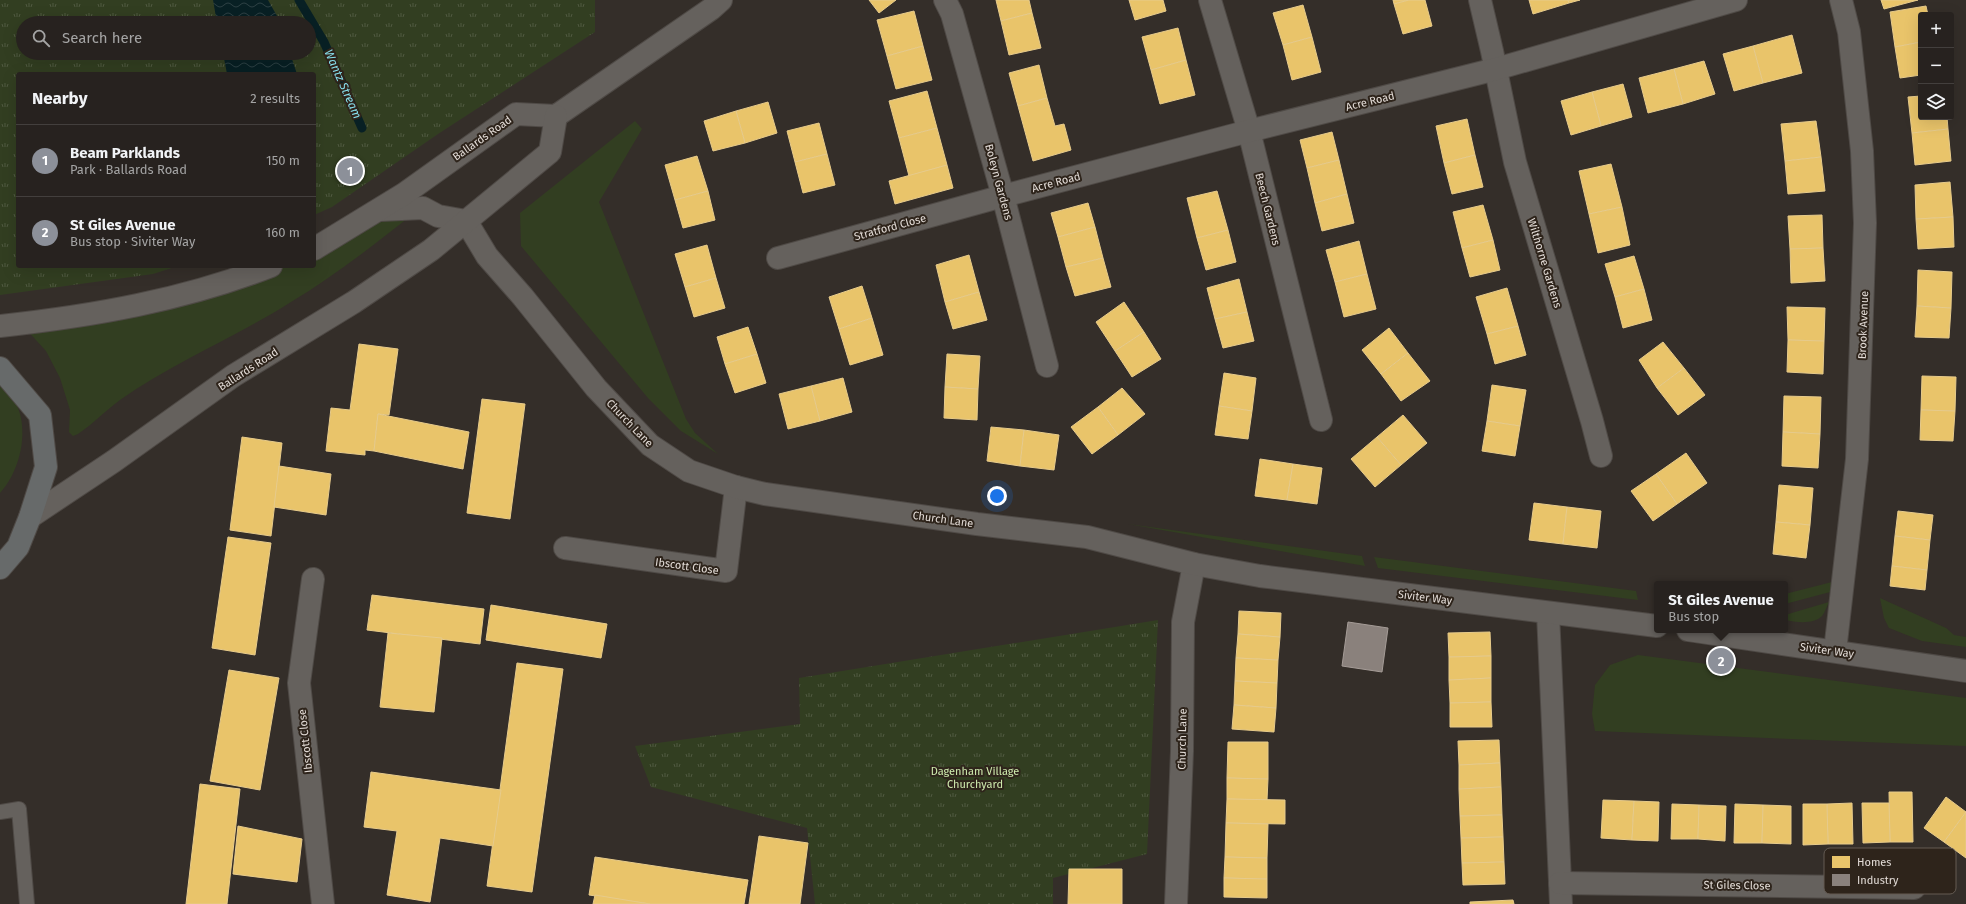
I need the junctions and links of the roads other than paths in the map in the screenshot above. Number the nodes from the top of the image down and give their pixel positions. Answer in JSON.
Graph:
{"nodes":[{"id":1,"x":722,"y":0,"type":"edge"},
{"id":2,"x":945,"y":0,"type":"edge"},
{"id":3,"x":1210,"y":0,"type":"edge"},
{"id":4,"x":1480,"y":0,"type":"edge"},
{"id":5,"x":1736,"y":0,"type":"edge"},
{"id":6,"x":1841,"y":0,"type":"edge"},
{"id":7,"x":1496,"y":69,"type":"junction"},
{"id":8,"x":556,"y":116,"type":"junction"},
{"id":9,"x":1249,"y":131,"type":"junction"},
{"id":10,"x":1003,"y":196,"type":"junction"},
{"id":11,"x":375,"y":210,"type":"junction"},
{"id":12,"x":466,"y":221,"type":"junction"},
{"id":13,"x":316,"y":248,"type":"edge"},
{"id":14,"x":778,"y":258,"type":"dead end"},
{"id":15,"x":266,"y":268,"type":"edge"},
{"id":16,"x":0,"y":326,"type":"edge"},
{"id":17,"x":1047,"y":366,"type":"dead end"},
{"id":18,"x":0,"y":368,"type":"edge"},
{"id":19,"x":1321,"y":420,"type":"dead end"},
{"id":20,"x":1601,"y":456,"type":"dead end"},
{"id":21,"x":736,"y":487,"type":"junction"},
{"id":22,"x":30,"y":518,"type":"junction"},
{"id":23,"x":565,"y":548,"type":"dead end"},
{"id":24,"x":1194,"y":564,"type":"junction"},
{"id":25,"x":0,"y":568,"type":"edge"},
{"id":26,"x":313,"y":579,"type":"dead end"},
{"id":27,"x":1548,"y":613,"type":"junction"},
{"id":28,"x":1654,"y":626,"type":"edge"},
{"id":29,"x":1709,"y":633,"type":"edge"},
{"id":30,"x":1835,"y":651,"type":"junction"},
{"id":31,"x":1966,"y":671,"type":"edge"},
{"id":32,"x":0,"y":812,"type":"edge"},
{"id":33,"x":1824,"y":890,"type":"edge"},
{"id":34,"x":1561,"y":894,"type":"edge"},
{"id":35,"x":27,"y":904,"type":"edge"},
{"id":36,"x":323,"y":904,"type":"edge"},
{"id":37,"x":1176,"y":904,"type":"edge"}],
"edges":[{"from":1,"to":8,"type":"street"},
{"from":2,"to":10,"type":"street","name":"Boleyn Gardens"},
{"from":3,"to":9,"type":"street","name":"Beech Gardens"},
{"from":4,"to":7,"type":"street","name":"Wilthorne Gardens"},
{"from":5,"to":7,"type":"street","name":"Acre Road"},
{"from":6,"to":30,"type":"street","name":"Brook Avenue"},
{"from":7,"to":9,"type":"street","name":"Acre Road"},
{"from":7,"to":20,"type":"street","name":"Wilthorne Gardens"},
{"from":8,"to":11,"type":"street","name":"Ballards Road"},
{"from":8,"to":12,"type":"street","name":"Ballards Road"},
{"from":9,"to":10,"type":"street","name":"Acre Road"},
{"from":9,"to":19,"type":"street","name":"Beech Gardens"},
{"from":10,"to":14,"type":"street","name":"Stratford Close"},
{"from":10,"to":17,"type":"street","name":"Boleyn Gardens"},
{"from":11,"to":12,"type":"street"},
{"from":11,"to":13,"type":"street","name":"Ballards Road"},
{"from":12,"to":21,"type":"street","name":"Church Lane"},
{"from":12,"to":22,"type":"street","name":"Ballards Road"},
{"from":15,"to":16,"type":"street"},
{"from":18,"to":22,"type":"main road"},
{"from":21,"to":23,"type":"street","name":"Ibscott Close"},
{"from":21,"to":24,"type":"street","name":"Church Lane"},
{"from":22,"to":25,"type":"main road"},
{"from":24,"to":27,"type":"street","name":"Siviter Way"},
{"from":24,"to":37,"type":"street","name":"Church Lane"},
{"from":26,"to":36,"type":"street","name":"Ibscott Close"},
{"from":27,"to":28,"type":"street","name":"Siviter Way"},
{"from":27,"to":34,"type":"street"},
{"from":29,"to":30,"type":"street","name":"Siviter Way"},
{"from":30,"to":31,"type":"street","name":"Siviter Way"},
{"from":32,"to":35,"type":"lane"},
{"from":33,"to":34,"type":"street","name":"St Giles Close"}]}
